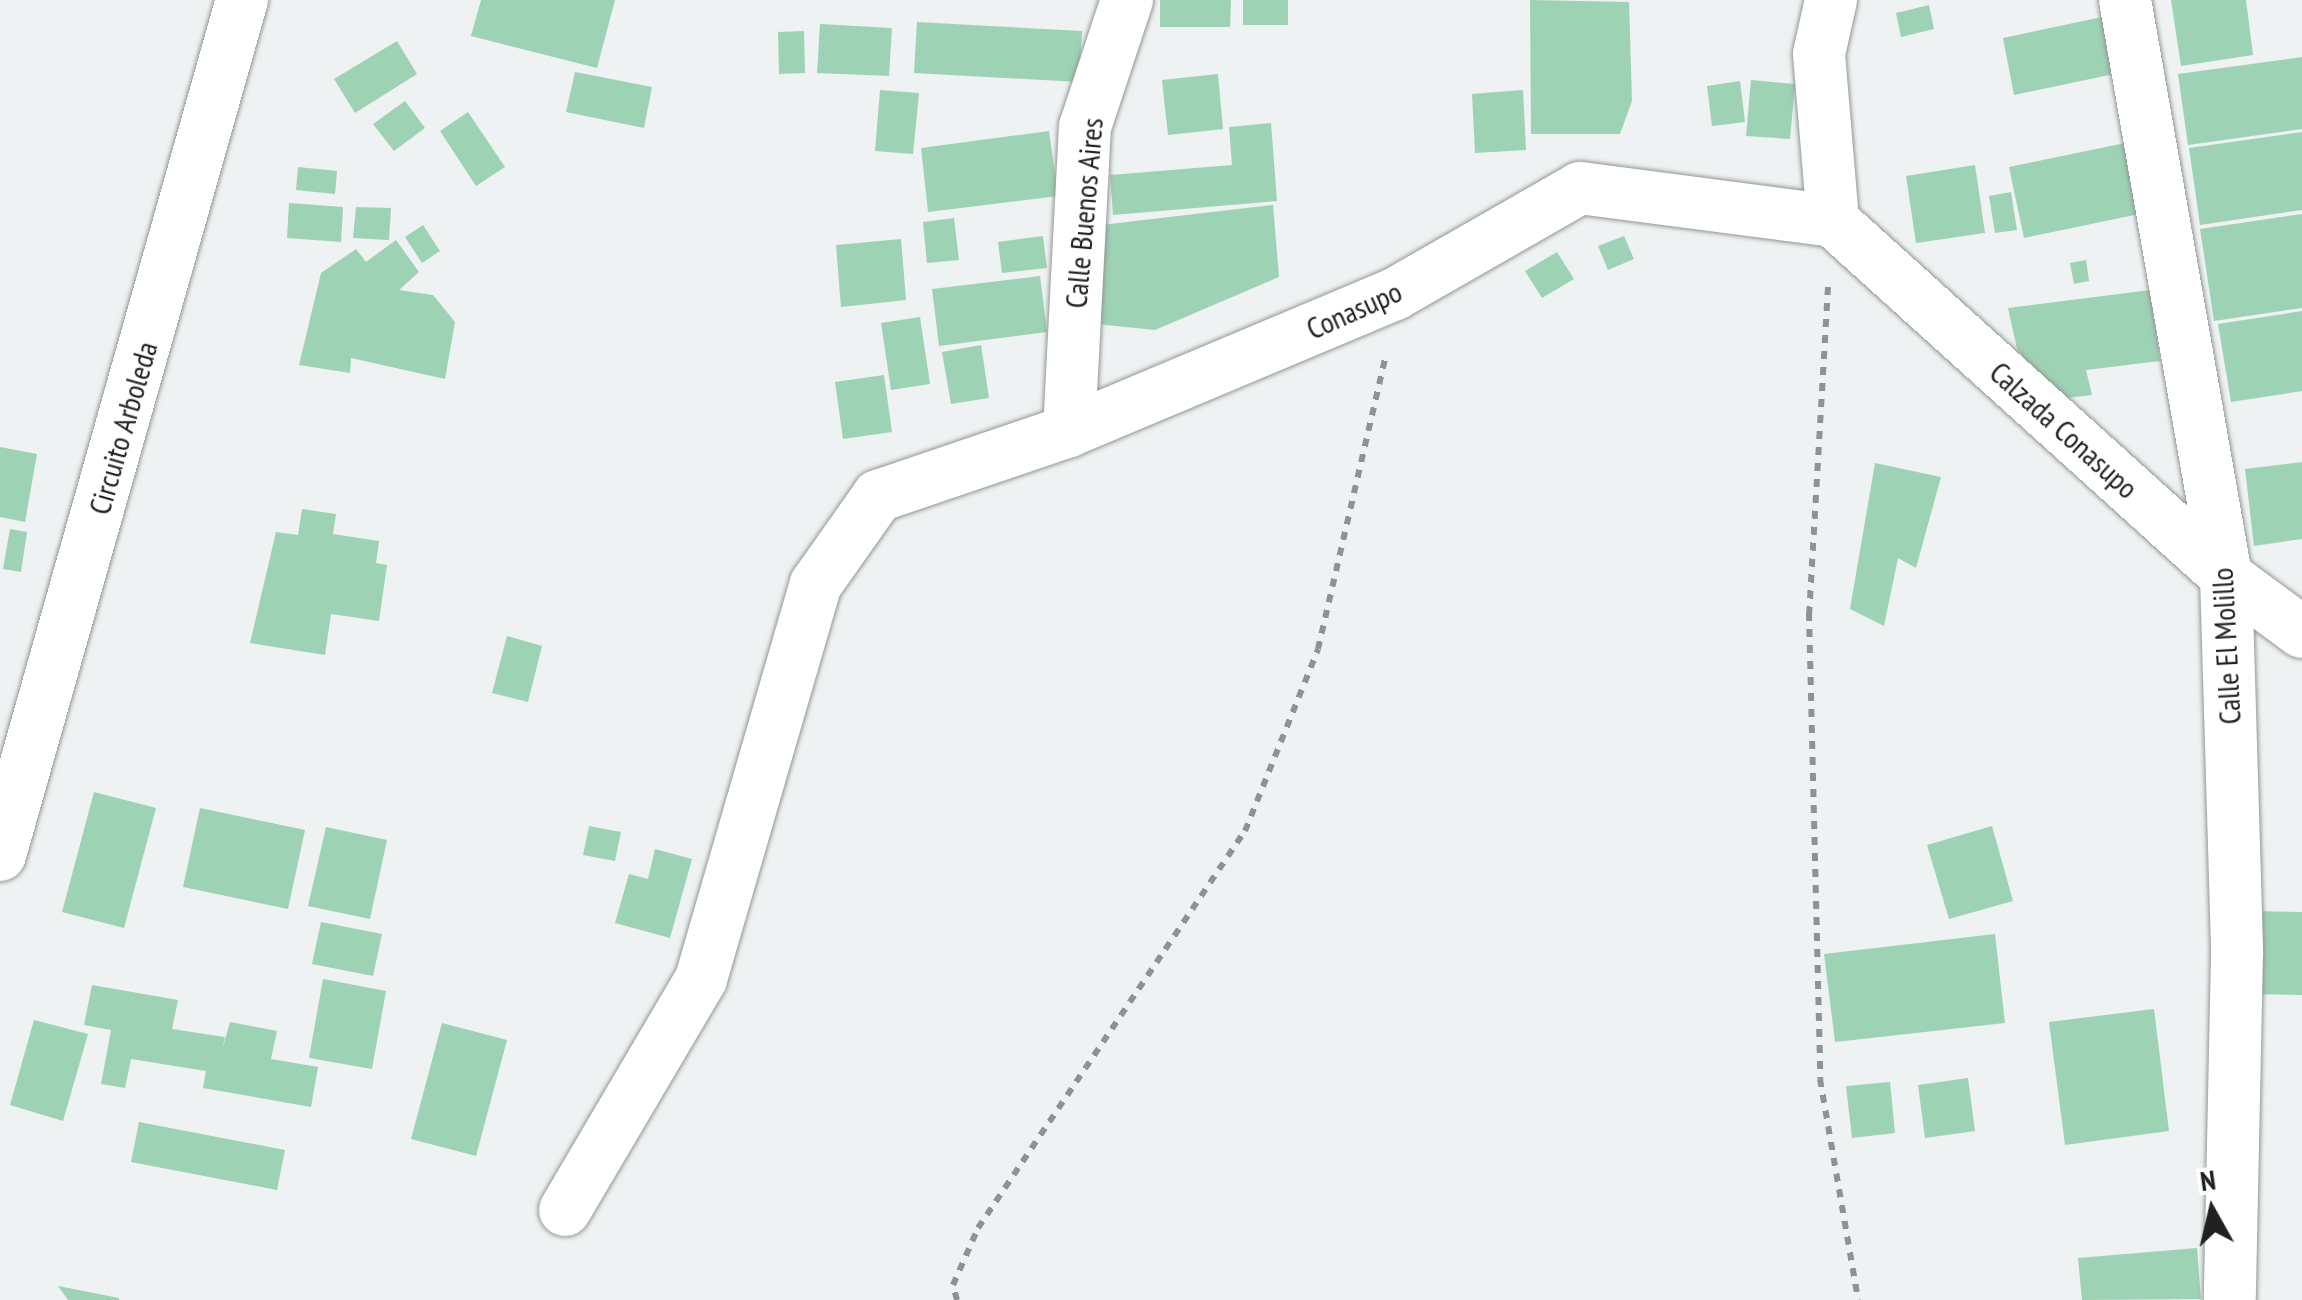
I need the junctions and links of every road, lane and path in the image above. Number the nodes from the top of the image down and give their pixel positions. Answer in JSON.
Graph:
{"nodes":[{"id":1,"x":242,"y":0,"type":"edge"},
{"id":2,"x":1127,"y":0,"type":"edge"},
{"id":3,"x":1831,"y":0,"type":"edge"},
{"id":4,"x":2125,"y":0,"type":"edge"},
{"id":5,"x":1833,"y":221,"type":"junction"},
{"id":6,"x":1395,"y":294,"type":"junction"},
{"id":7,"x":1069,"y":431,"type":"junction"},
{"id":8,"x":2226,"y":576,"type":"junction"},
{"id":9,"x":2302,"y":632,"type":"edge"},
{"id":10,"x":0,"y":855,"type":"edge"},
{"id":11,"x":565,"y":1210,"type":"dead end"},
{"id":12,"x":957,"y":1300,"type":"edge"},
{"id":13,"x":1858,"y":1300,"type":"edge"},
{"id":14,"x":2230,"y":1300,"type":"edge"}],
"edges":[{"from":1,"to":10,"type":"street","name":"Circuito Arboleda"},
{"from":2,"to":7,"type":"street","name":"Calle Buenos Aires"},
{"from":3,"to":5,"type":"street"},
{"from":4,"to":8,"type":"street","name":"Calle El Molillo"},
{"from":5,"to":6,"type":"street","name":"Conasupo"},
{"from":5,"to":8,"type":"street","name":"Calzada Conasupo"},
{"from":5,"to":13,"type":"path"},
{"from":6,"to":7,"type":"street","name":"Conasupo"},
{"from":6,"to":12,"type":"path"},
{"from":7,"to":11,"type":"street","name":"Conasupo"},
{"from":8,"to":9,"type":"street","name":"Calzada Conasupo"},
{"from":8,"to":14,"type":"street","name":"Calle El Molillo"}]}
